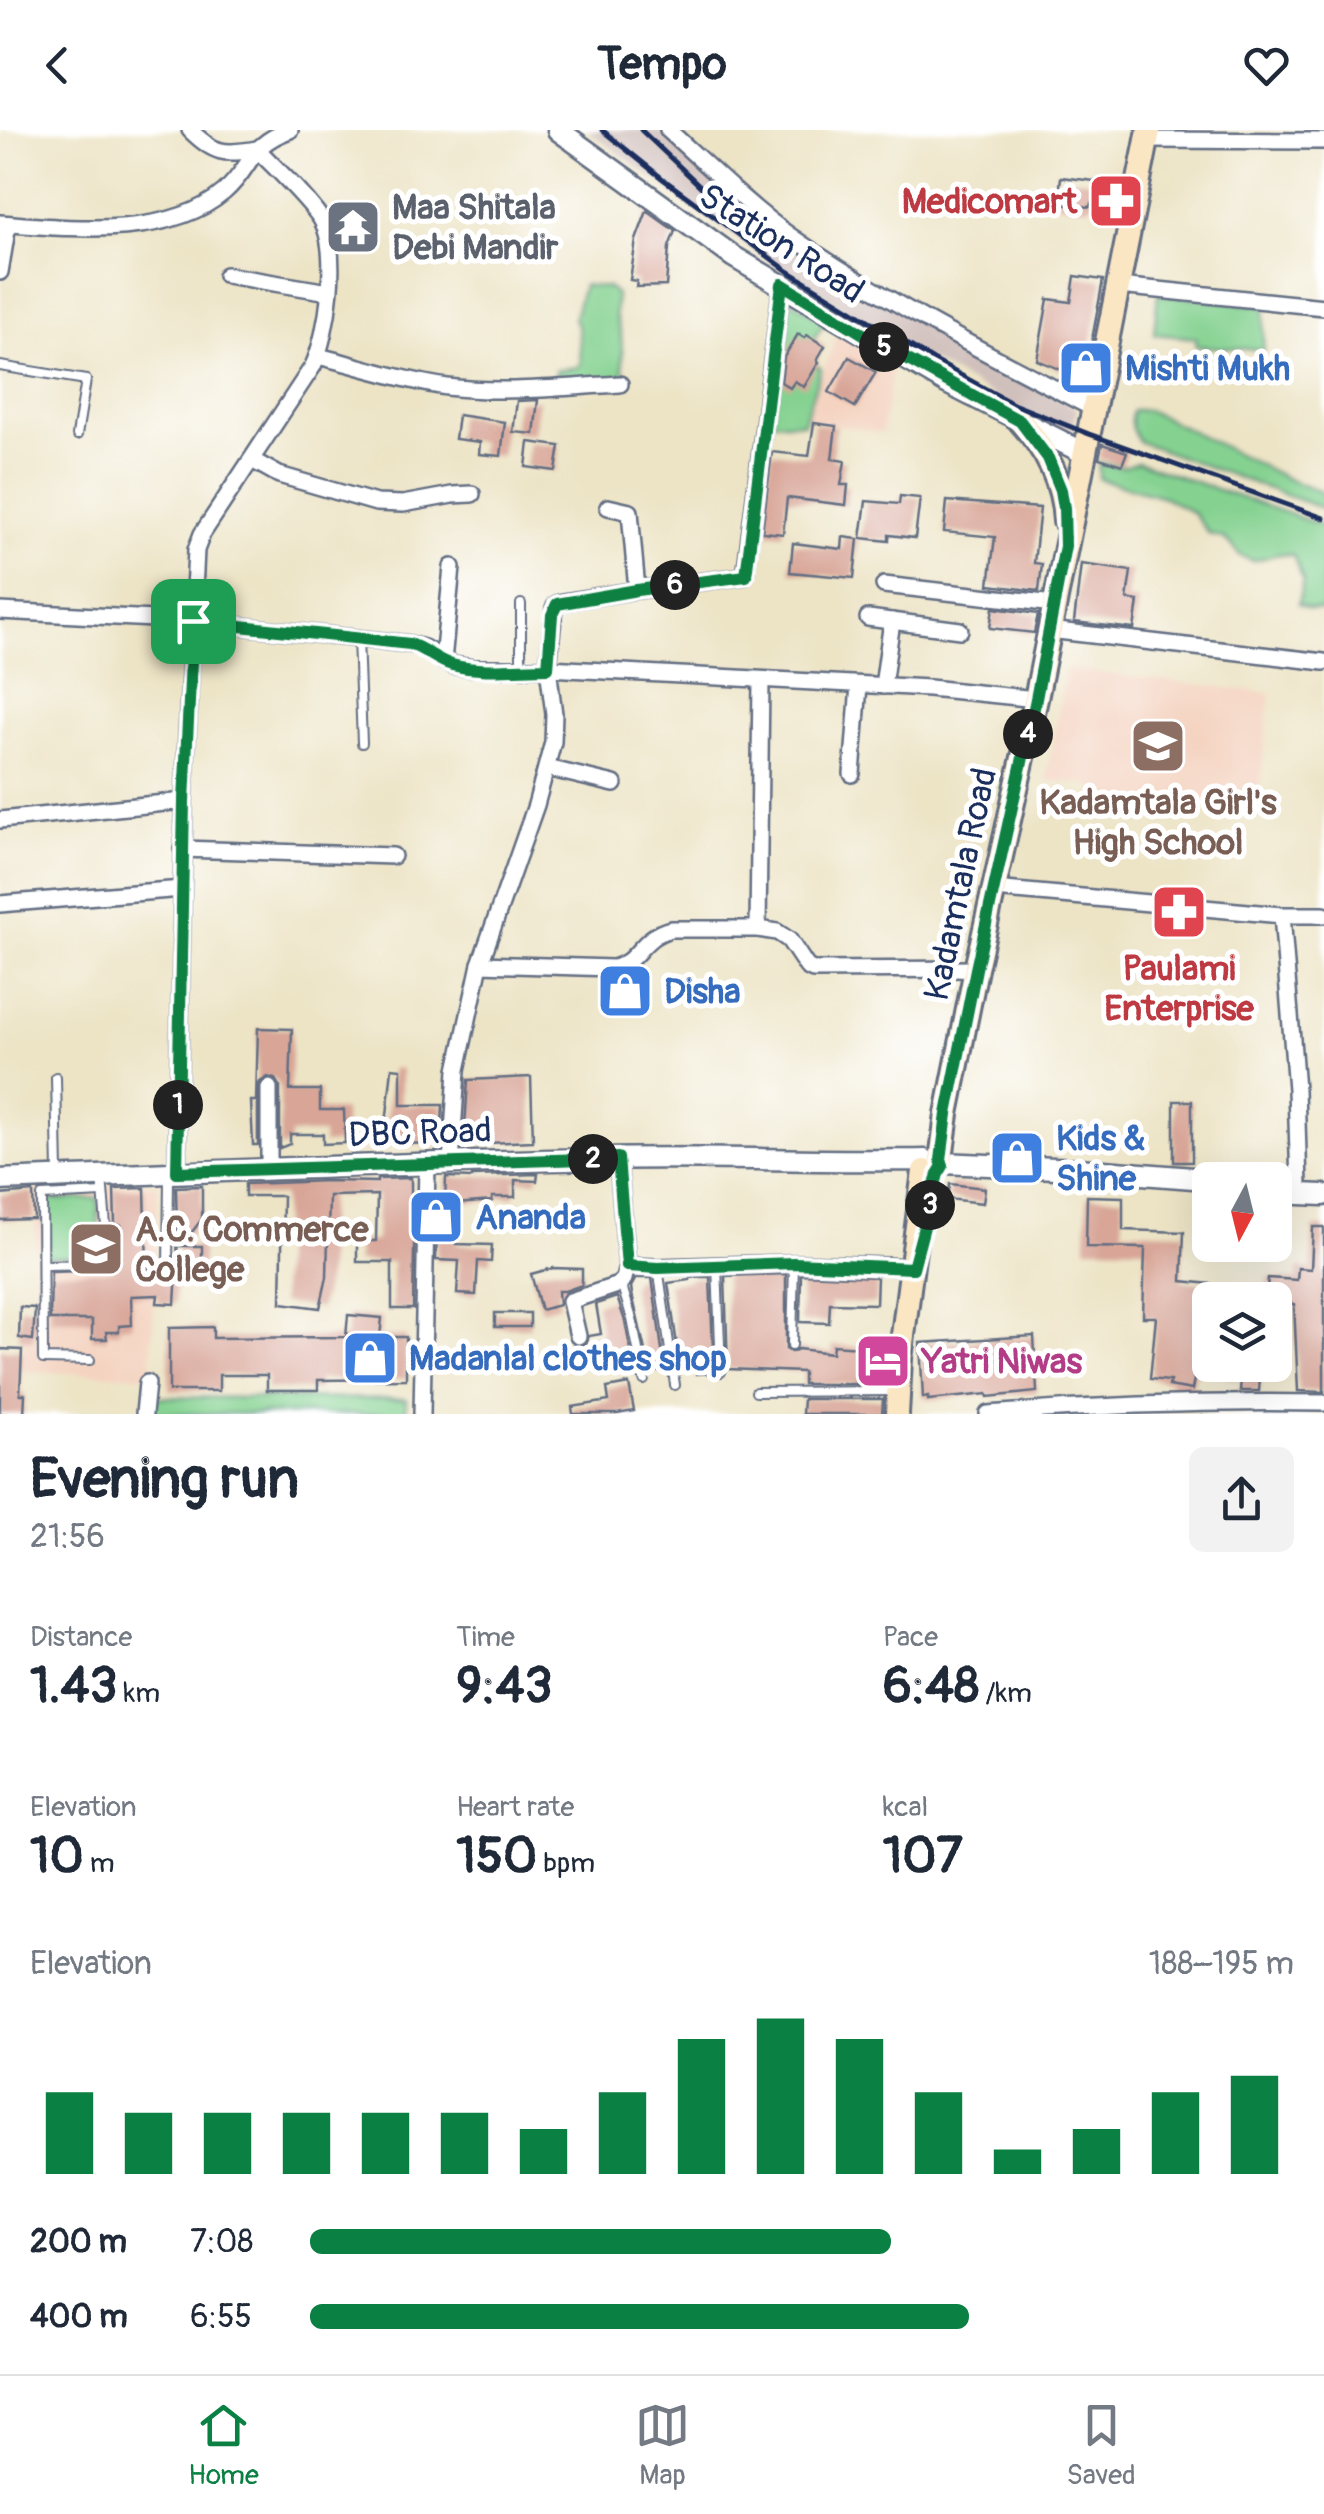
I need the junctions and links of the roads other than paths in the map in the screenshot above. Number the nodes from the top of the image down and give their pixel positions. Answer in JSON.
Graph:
{"nodes":[{"id":1,"x":190,"y":130,"type":"edge"},
{"id":2,"x":290,"y":130,"type":"edge"},
{"id":3,"x":558,"y":130,"type":"edge"},
{"id":4,"x":668,"y":130,"type":"edge"},
{"id":5,"x":1148,"y":135,"type":"edge"},
{"id":6,"x":1324,"y":141,"type":"edge"},
{"id":7,"x":257,"y":149,"type":"junction"},
{"id":8,"x":4,"y":223,"type":"edge"},
{"id":9,"x":0,"y":272,"type":"edge"},
{"id":10,"x":226,"y":275,"type":"dead end"},
{"id":11,"x":782,"y":284,"type":"junction"},
{"id":12,"x":1119,"y":286,"type":"junction"},
{"id":13,"x":329,"y":292,"type":"junction"},
{"id":14,"x":1324,"y":307,"type":"edge"},
{"id":15,"x":318,"y":356,"type":"junction"},
{"id":16,"x":0,"y":366,"type":"edge"},
{"id":17,"x":620,"y":384,"type":"dead end"},
{"id":18,"x":1094,"y":409,"type":"junction"},
{"id":19,"x":1020,"y":421,"type":"junction"},
{"id":20,"x":77,"y":435,"type":"dead end"},
{"id":21,"x":1086,"y":444,"type":"junction"},
{"id":22,"x":252,"y":460,"type":"junction"},
{"id":23,"x":472,"y":494,"type":"dead end"},
{"id":24,"x":608,"y":508,"type":"dead end"},
{"id":25,"x":1062,"y":564,"type":"junction"},
{"id":26,"x":452,"y":567,"type":"dead end"},
{"id":27,"x":884,"y":586,"type":"dead end"},
{"id":28,"x":637,"y":590,"type":"junction"},
{"id":29,"x":521,"y":604,"type":"dead end"},
{"id":30,"x":1054,"y":604,"type":"junction"},
{"id":31,"x":0,"y":611,"type":"edge"},
{"id":32,"x":868,"y":618,"type":"dead end"},
{"id":33,"x":193,"y":621,"type":"junction"},
{"id":34,"x":892,"y":621,"type":"junction"},
{"id":35,"x":960,"y":630,"type":"dead end"},
{"id":36,"x":1049,"y":630,"type":"junction"},
{"id":37,"x":358,"y":638,"type":"junction"},
{"id":38,"x":443,"y":662,"type":"junction"},
{"id":39,"x":1324,"y":662,"type":"edge"},
{"id":40,"x":521,"y":668,"type":"junction"},
{"id":41,"x":548,"y":668,"type":"junction"},
{"id":42,"x":761,"y":680,"type":"junction"},
{"id":43,"x":859,"y":685,"type":"junction"},
{"id":44,"x":883,"y":686,"type":"junction"},
{"id":45,"x":1036,"y":699,"type":"junction"},
{"id":46,"x":362,"y":743,"type":"dead end"},
{"id":47,"x":547,"y":768,"type":"junction"},
{"id":48,"x":852,"y":774,"type":"dead end"},
{"id":49,"x":614,"y":784,"type":"dead end"},
{"id":50,"x":184,"y":801,"type":"junction"},
{"id":51,"x":0,"y":820,"type":"edge"},
{"id":52,"x":182,"y":849,"type":"junction"},
{"id":53,"x":393,"y":856,"type":"dead end"},
{"id":54,"x":182,"y":889,"type":"junction"},
{"id":55,"x":994,"y":889,"type":"junction"},
{"id":56,"x":0,"y":904,"type":"edge"},
{"id":57,"x":1282,"y":914,"type":"junction"},
{"id":58,"x":1324,"y":915,"type":"edge"},
{"id":59,"x":758,"y":929,"type":"junction"},
{"id":60,"x":480,"y":964,"type":"junction"},
{"id":61,"x":976,"y":969,"type":"junction"},
{"id":62,"x":56,"y":1076,"type":"dead end"},
{"id":63,"x":269,"y":1088,"type":"dead end"},
{"id":64,"x":618,"y":1158,"type":"junction"},
{"id":65,"x":428,"y":1164,"type":"junction"},
{"id":66,"x":451,"y":1164,"type":"junction"},
{"id":67,"x":933,"y":1166,"type":"junction"},
{"id":68,"x":269,"y":1170,"type":"junction"},
{"id":69,"x":173,"y":1172,"type":"junction"},
{"id":70,"x":58,"y":1178,"type":"junction"},
{"id":71,"x":1192,"y":1178,"type":"edge"},
{"id":72,"x":0,"y":1180,"type":"edge"},
{"id":73,"x":102,"y":1184,"type":"junction"},
{"id":74,"x":1324,"y":1186,"type":"edge"},
{"id":75,"x":1192,"y":1187,"type":"edge"},
{"id":76,"x":1292,"y":1188,"type":"edge"},
{"id":77,"x":1299,"y":1190,"type":"junction"},
{"id":78,"x":1292,"y":1191,"type":"edge"},
{"id":79,"x":1324,"y":1195,"type":"edge"},
{"id":80,"x":794,"y":1263,"type":"junction"},
{"id":81,"x":43,"y":1265,"type":"junction"},
{"id":82,"x":717,"y":1265,"type":"junction"},
{"id":83,"x":627,"y":1266,"type":"junction"},
{"id":84,"x":168,"y":1268,"type":"dead end"},
{"id":85,"x":658,"y":1268,"type":"junction"},
{"id":86,"x":913,"y":1268,"type":"junction"},
{"id":87,"x":621,"y":1283,"type":"junction"},
{"id":88,"x":578,"y":1336,"type":"dead end"},
{"id":89,"x":792,"y":1345,"type":"dead end"},
{"id":90,"x":90,"y":1360,"type":"dead end"},
{"id":91,"x":721,"y":1372,"type":"dead end"},
{"id":92,"x":644,"y":1380,"type":"dead end"},
{"id":93,"x":147,"y":1383,"type":"dead end"},
{"id":94,"x":675,"y":1384,"type":"dead end"},
{"id":95,"x":756,"y":1392,"type":"dead end"},
{"id":96,"x":897,"y":1402,"type":"edge"},
{"id":97,"x":1324,"y":1403,"type":"edge"},
{"id":98,"x":144,"y":1414,"type":"edge"},
{"id":99,"x":422,"y":1414,"type":"edge"},
{"id":100,"x":988,"y":1414,"type":"edge"}],
"edges":[{"from":1,"to":7,"type":"street"},
{"from":2,"to":7,"type":"street"},
{"from":3,"to":11,"type":"street","name":"Station Road"},
{"from":4,"to":18,"type":"street"},
{"from":5,"to":6,"type":"street"},
{"from":5,"to":12,"type":"main road","name":"Kadamtala Road"},
{"from":7,"to":8,"type":"street"},
{"from":7,"to":13,"type":"street"},
{"from":8,"to":9,"type":"street"},
{"from":10,"to":13,"type":"street"},
{"from":11,"to":19,"type":"street","name":"Station Road"},
{"from":11,"to":28,"type":"street"},
{"from":12,"to":14,"type":"street"},
{"from":12,"to":18,"type":"main road","name":"Kadamtala Road"},
{"from":13,"to":15,"type":"street"},
{"from":15,"to":17,"type":"street"},
{"from":15,"to":22,"type":"street"},
{"from":16,"to":20,"type":"lane"},
{"from":18,"to":21,"type":"main road","name":"Kadamtala Road"},
{"from":19,"to":21,"type":"street","name":"Station Road"},
{"from":19,"to":25,"type":"main road"},
{"from":21,"to":25,"type":"main road","name":"Kadamtala Road"},
{"from":22,"to":23,"type":"street"},
{"from":22,"to":33,"type":"street"},
{"from":24,"to":28,"type":"street"},
{"from":25,"to":30,"type":"main road","name":"Kadamtala Road"},
{"from":26,"to":38,"type":"street"},
{"from":27,"to":30,"type":"street"},
{"from":28,"to":41,"type":"street"},
{"from":29,"to":40,"type":"lane"},
{"from":30,"to":36,"type":"main road","name":"Kadamtala Road"},
{"from":31,"to":33,"type":"street"},
{"from":32,"to":34,"type":"street"},
{"from":33,"to":37,"type":"street"},
{"from":33,"to":50,"type":"street"},
{"from":34,"to":35,"type":"street"},
{"from":34,"to":44,"type":"street"},
{"from":36,"to":39,"type":"street"},
{"from":36,"to":45,"type":"main road","name":"Kadamtala Road"},
{"from":37,"to":38,"type":"street"},
{"from":37,"to":46,"type":"lane"},
{"from":38,"to":40,"type":"street"},
{"from":40,"to":41,"type":"street"},
{"from":41,"to":42,"type":"street"},
{"from":41,"to":47,"type":"street"},
{"from":42,"to":43,"type":"street"},
{"from":42,"to":59,"type":"street"},
{"from":43,"to":44,"type":"street"},
{"from":43,"to":48,"type":"street"},
{"from":44,"to":45,"type":"street"},
{"from":45,"to":55,"type":"main road","name":"Kadamtala Road"},
{"from":47,"to":49,"type":"street"},
{"from":47,"to":60,"type":"street"},
{"from":50,"to":51,"type":"street"},
{"from":50,"to":52,"type":"street"},
{"from":52,"to":53,"type":"street"},
{"from":52,"to":54,"type":"street"},
{"from":54,"to":56,"type":"street"},
{"from":54,"to":69,"type":"street"},
{"from":55,"to":57,"type":"street"},
{"from":55,"to":61,"type":"main road","name":"Kadamtala Road"},
{"from":57,"to":58,"type":"street"},
{"from":57,"to":77,"type":"street"},
{"from":59,"to":60,"type":"street"},
{"from":59,"to":61,"type":"street"},
{"from":60,"to":66,"type":"street"},
{"from":61,"to":67,"type":"main road","name":"Kadamtala Road"},
{"from":62,"to":70,"type":"lane"},
{"from":63,"to":68,"type":"street"},
{"from":64,"to":66,"type":"street","name":"DBC Road"},
{"from":64,"to":67,"type":"street","name":"DBC Road"},
{"from":64,"to":83,"type":"street"},
{"from":65,"to":66,"type":"street","name":"DBC Road"},
{"from":65,"to":68,"type":"street","name":"DBC Road"},
{"from":65,"to":99,"type":"street"},
{"from":67,"to":71,"type":"street"},
{"from":67,"to":75,"type":"street"},
{"from":67,"to":86,"type":"main road","name":"Kadamtala Road"},
{"from":68,"to":69,"type":"street","name":"DBC Road"},
{"from":69,"to":73,"type":"street","name":"DBC Road"},
{"from":69,"to":84,"type":"lane"},
{"from":70,"to":72,"type":"street","name":"DBC Road"},
{"from":70,"to":73,"type":"street","name":"DBC Road"},
{"from":73,"to":81,"type":"lane"},
{"from":73,"to":81,"type":"lane"},
{"from":74,"to":77,"type":"street"},
{"from":76,"to":77,"type":"street"},
{"from":77,"to":78,"type":"street"},
{"from":77,"to":79,"type":"street"},
{"from":80,"to":82,"type":"street"},
{"from":80,"to":86,"type":"street"},
{"from":80,"to":89,"type":"lane"},
{"from":81,"to":90,"type":"lane"},
{"from":82,"to":85,"type":"street"},
{"from":82,"to":91,"type":"lane"},
{"from":83,"to":85,"type":"street"},
{"from":83,"to":87,"type":"street"},
{"from":85,"to":94,"type":"lane"},
{"from":86,"to":96,"type":"main road","name":"Kadamtala Road"},
{"from":87,"to":88,"type":"street"},
{"from":87,"to":92,"type":"lane"},
{"from":93,"to":98,"type":"street"},
{"from":95,"to":96,"type":"lane"},
{"from":97,"to":100,"type":"street"}]}
